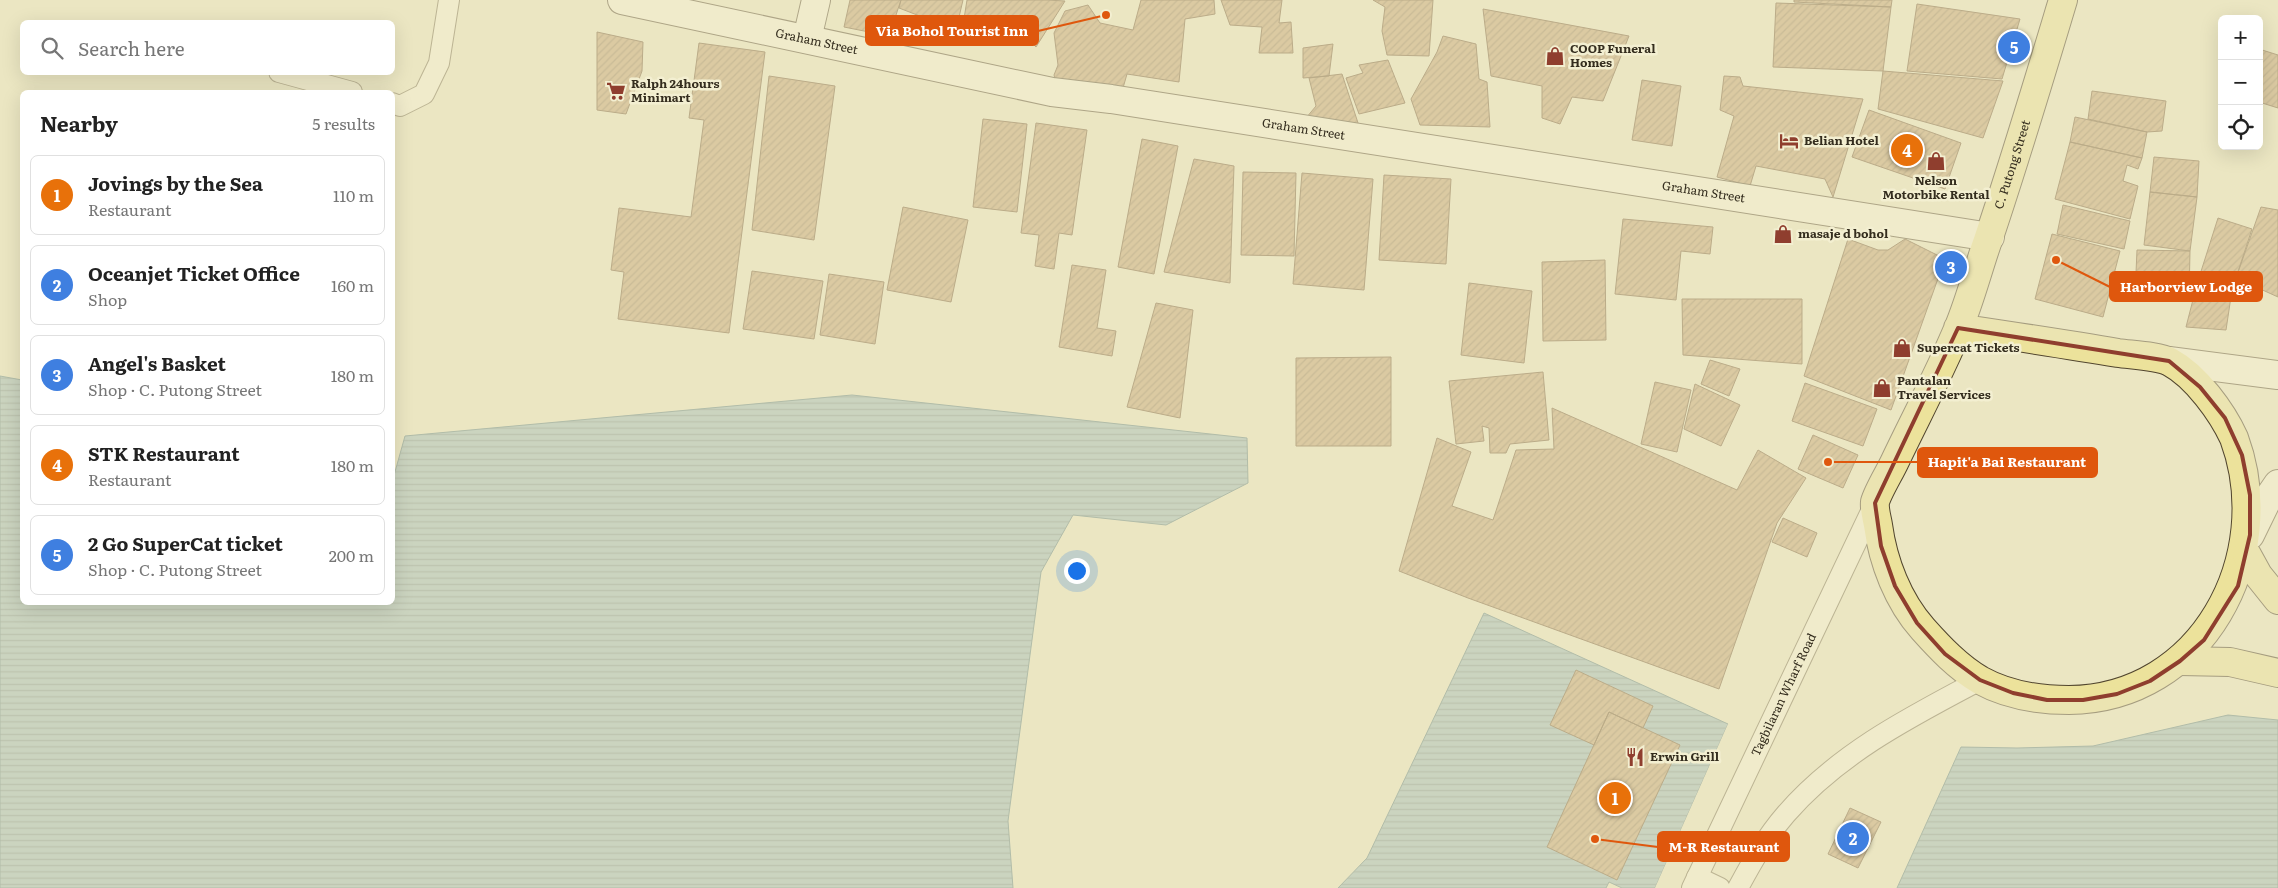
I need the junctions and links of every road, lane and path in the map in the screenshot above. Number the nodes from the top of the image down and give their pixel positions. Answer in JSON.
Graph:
{"nodes":[{"id":1,"x":449,"y":0,"type":"edge"},
{"id":2,"x":622,"y":0,"type":"edge"},
{"id":3,"x":816,"y":0,"type":"edge"},
{"id":4,"x":2063,"y":0,"type":"edge"},
{"id":5,"x":808,"y":40,"type":"junction"},
{"id":6,"x":290,"y":75,"type":"edge"},
{"id":7,"x":345,"y":90,"type":"edge"},
{"id":8,"x":395,"y":105,"type":"edge"},
{"id":9,"x":1990,"y":236,"type":"junction"},
{"id":10,"x":1958,"y":328,"type":"junction"},
{"id":11,"x":2169,"y":361,"type":"junction"},
{"id":12,"x":2278,"y":375,"type":"edge"},
{"id":13,"x":2278,"y":484,"type":"edge"},
{"id":14,"x":1875,"y":503,"type":"junction"},
{"id":15,"x":2249,"y":545,"type":"junction"},
{"id":16,"x":2278,"y":600,"type":"edge"},
{"id":17,"x":2180,"y":662,"type":"junction"},
{"id":18,"x":2278,"y":673,"type":"edge"},
{"id":19,"x":1980,"y":680,"type":"junction"},
{"id":20,"x":1695,"y":883,"type":"edge"},
{"id":21,"x":1720,"y":888,"type":"edge"},
{"id":22,"x":1738,"y":888,"type":"edge"}],
"edges":[{"from":1,"to":8,"type":"lane"},
{"from":2,"to":5,"type":"main road","name":"Graham Street"},
{"from":3,"to":5,"type":"main road"},
{"from":4,"to":9,"type":"main road","name":"C. Putong Street"},
{"from":5,"to":9,"type":"main road","name":"Graham Street"},
{"from":6,"to":7,"type":"lane"},
{"from":9,"to":10,"type":"main road","name":"C. Putong Street"},
{"from":10,"to":11,"type":"main road"},
{"from":10,"to":14,"type":"main road","name":"C. Putong Street"},
{"from":11,"to":12,"type":"main road"},
{"from":11,"to":15,"type":"main road"},
{"from":13,"to":15,"type":"main road"},
{"from":14,"to":19,"type":"main road"},
{"from":14,"to":20,"type":"lane","name":"Tagbilaran Wharf Road"},
{"from":15,"to":16,"type":"main road"},
{"from":15,"to":17,"type":"main road"},
{"from":17,"to":18,"type":"main road"},
{"from":17,"to":19,"type":"main road"},
{"from":19,"to":22,"type":"lane"},
{"from":20,"to":21,"type":"lane"}]}
